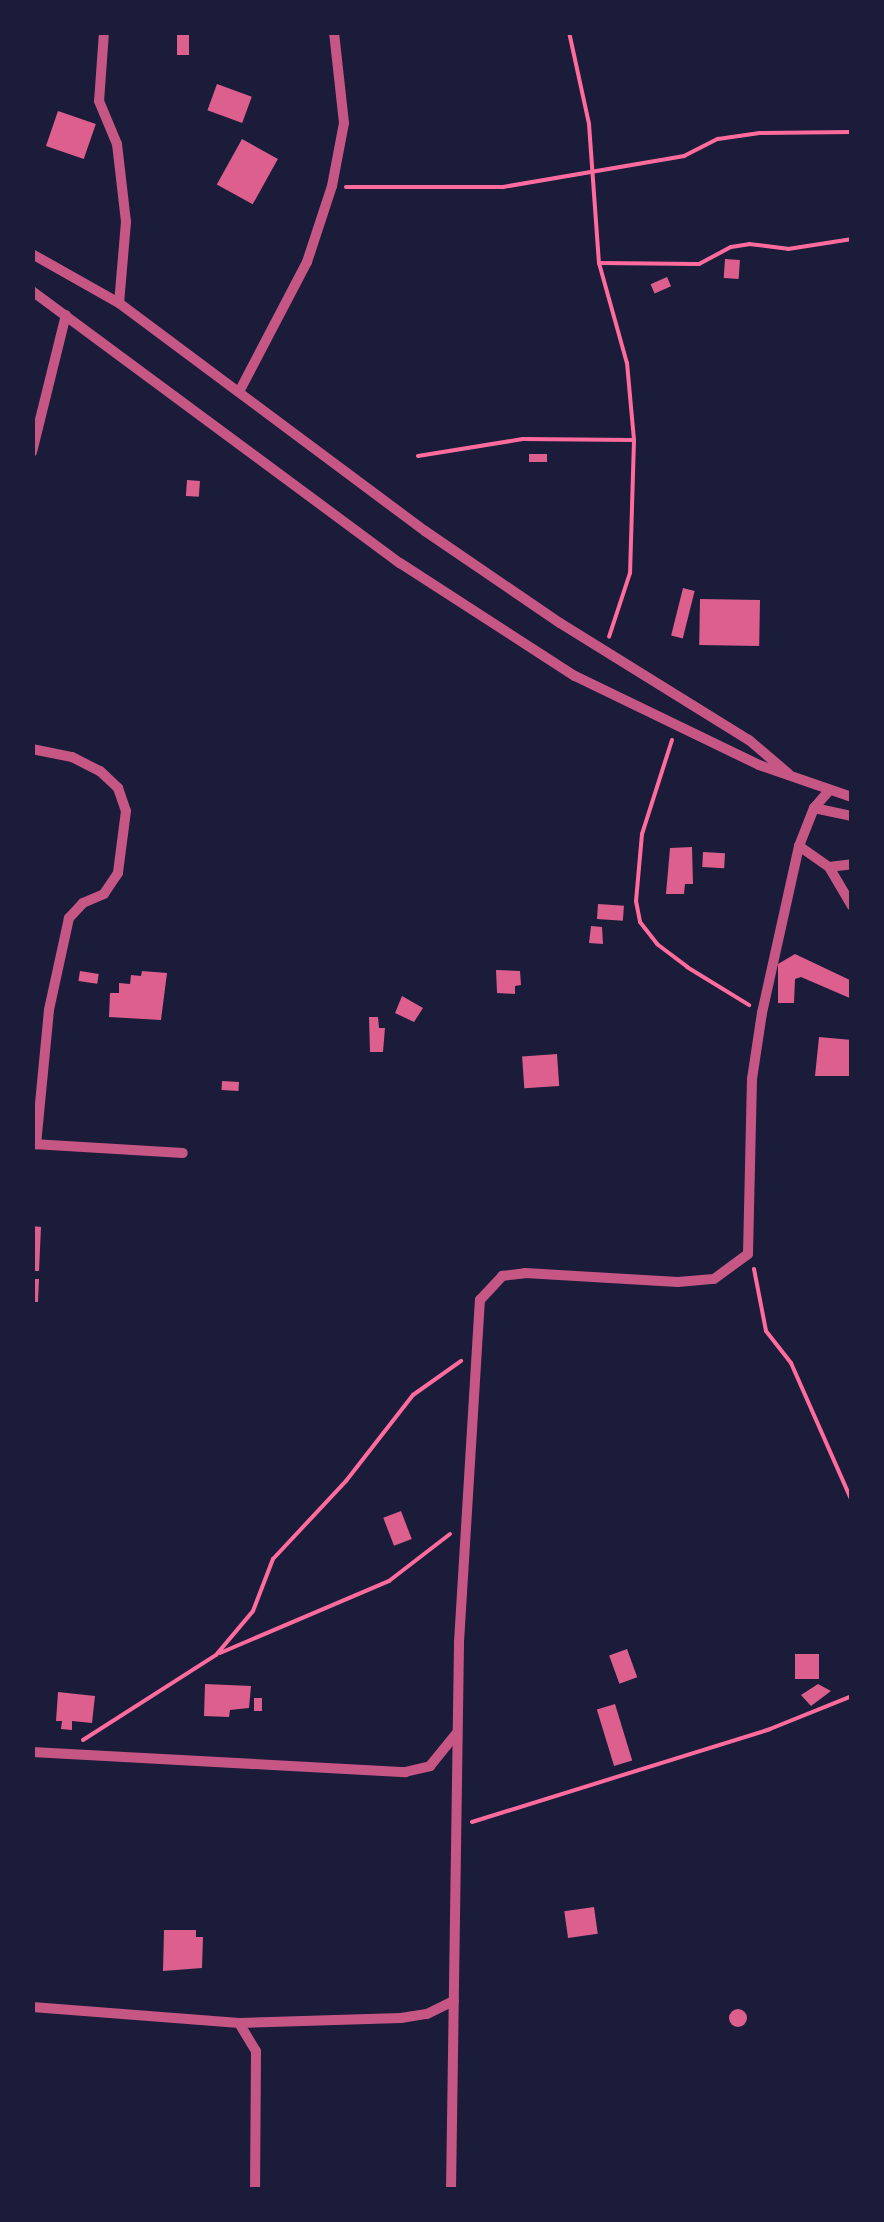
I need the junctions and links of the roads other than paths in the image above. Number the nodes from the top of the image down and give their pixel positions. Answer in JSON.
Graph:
{"nodes":[{"id":1,"x":104,"y":32,"type":"edge"},
{"id":2,"x":334,"y":32,"type":"edge"},
{"id":3,"x":32,"y":254,"type":"edge"},
{"id":4,"x":32,"y":291,"type":"edge"},
{"id":5,"x":119,"y":304,"type":"junction"},
{"id":6,"x":66,"y":315,"type":"junction"},
{"id":7,"x":238,"y":392,"type":"junction"},
{"id":8,"x":32,"y":452,"type":"edge"},
{"id":9,"x":32,"y":750,"type":"edge"},
{"id":10,"x":796,"y":780,"type":"junction"},
{"id":11,"x":829,"y":791,"type":"junction"},
{"id":12,"x":852,"y":796,"type":"edge"},
{"id":13,"x":814,"y":808,"type":"junction"},
{"id":14,"x":852,"y":816,"type":"edge"},
{"id":15,"x":799,"y":846,"type":"junction"},
{"id":16,"x":852,"y":864,"type":"edge"},
{"id":17,"x":829,"y":867,"type":"junction"},
{"id":18,"x":852,"y":906,"type":"edge"},
{"id":19,"x":34,"y":1144,"type":"edge"},
{"id":20,"x":183,"y":1153,"type":"dead end"},
{"id":21,"x":456,"y":1733,"type":"junction"},
{"id":22,"x":32,"y":1752,"type":"edge"},
{"id":23,"x":454,"y":2001,"type":"junction"},
{"id":24,"x":32,"y":2008,"type":"edge"},
{"id":25,"x":239,"y":2022,"type":"junction"},
{"id":26,"x":255,"y":2190,"type":"edge"},
{"id":27,"x":451,"y":2190,"type":"edge"}],
"edges":[{"from":1,"to":5,"type":"street"},
{"from":2,"to":7,"type":"street"},
{"from":3,"to":5,"type":"street"},
{"from":4,"to":6,"type":"street"},
{"from":5,"to":7,"type":"street"},
{"from":6,"to":8,"type":"street"},
{"from":6,"to":10,"type":"street"},
{"from":7,"to":10,"type":"street"},
{"from":9,"to":19,"type":"street"},
{"from":10,"to":11,"type":"street"},
{"from":11,"to":12,"type":"street"},
{"from":11,"to":13,"type":"street"},
{"from":13,"to":14,"type":"street"},
{"from":13,"to":15,"type":"street"},
{"from":15,"to":17,"type":"street"},
{"from":15,"to":21,"type":"street"},
{"from":16,"to":17,"type":"street"},
{"from":17,"to":18,"type":"street"},
{"from":19,"to":20,"type":"street"},
{"from":21,"to":22,"type":"street"},
{"from":21,"to":23,"type":"street"},
{"from":23,"to":25,"type":"street"},
{"from":23,"to":27,"type":"street"},
{"from":24,"to":25,"type":"street"},
{"from":25,"to":26,"type":"street"}]}
